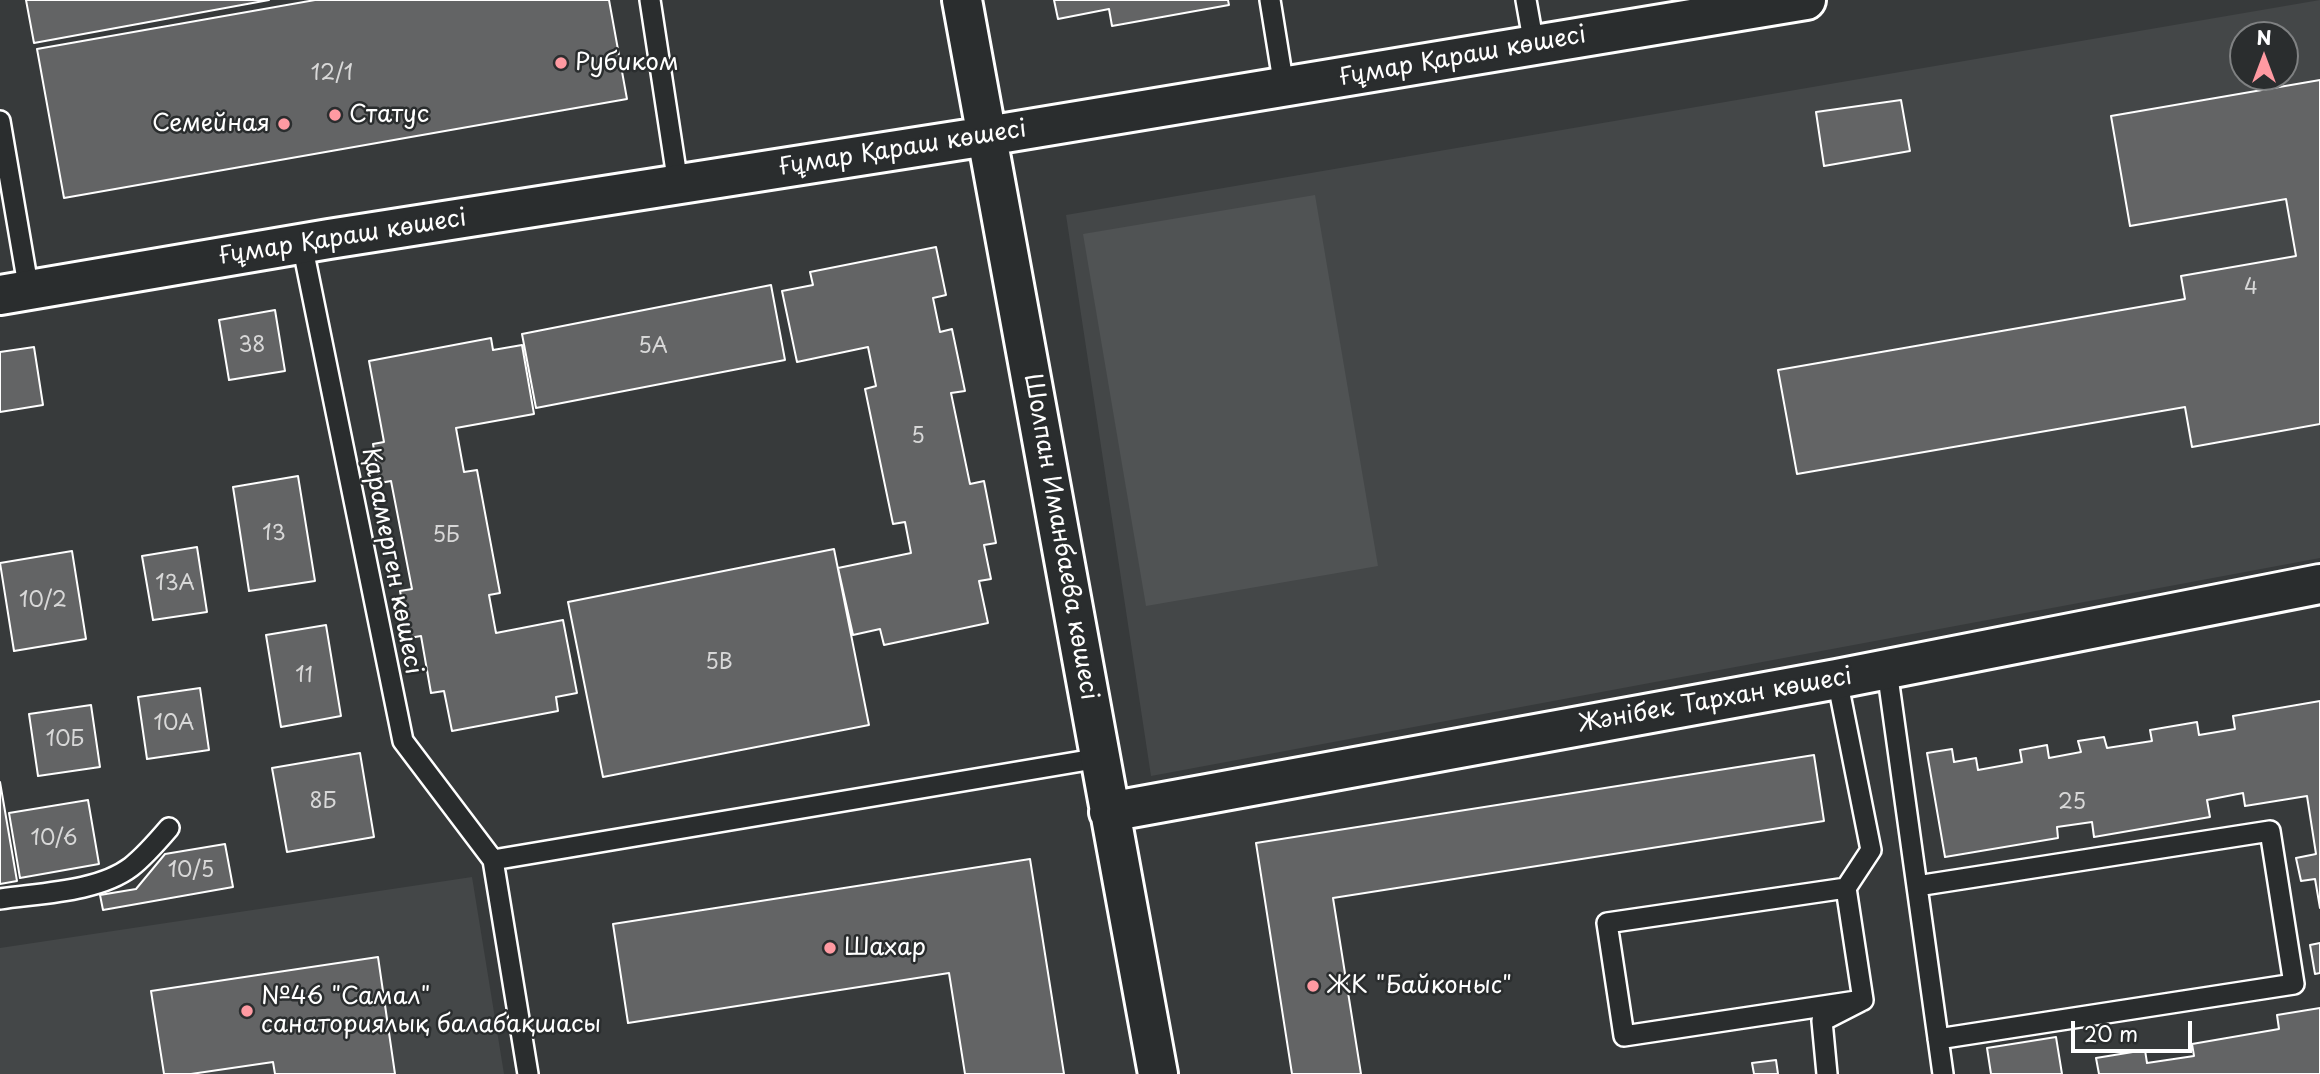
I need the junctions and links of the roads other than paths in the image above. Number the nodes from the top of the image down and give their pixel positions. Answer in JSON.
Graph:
{"nodes":[{"id":1,"x":650,"y":0,"type":"edge"},
{"id":2,"x":962,"y":0,"type":"edge"},
{"id":3,"x":1270,"y":0,"type":"edge"},
{"id":4,"x":1526,"y":0,"type":"edge"},
{"id":5,"x":1806,"y":0,"type":"edge"},
{"id":6,"x":1666,"y":11,"type":"edge"},
{"id":7,"x":1534,"y":45,"type":"junction"},
{"id":8,"x":1284,"y":87,"type":"junction"},
{"id":9,"x":0,"y":121,"type":"edge"},
{"id":10,"x":986,"y":136,"type":"junction"},
{"id":11,"x":678,"y":184,"type":"junction"},
{"id":12,"x":302,"y":244,"type":"junction"},
{"id":13,"x":14,"y":293,"type":"edge"},
{"id":14,"x":2320,"y":584,"type":"edge"},
{"id":15,"x":1887,"y":670,"type":"junction"},
{"id":16,"x":1838,"y":679,"type":"junction"},
{"id":17,"x":1100,"y":758,"type":"junction"},
{"id":18,"x":1109,"y":812,"type":"junction"},
{"id":19,"x":169,"y":828,"type":"dead end"},
{"id":20,"x":493,"y":860,"type":"junction"},
{"id":21,"x":1917,"y":886,"type":"junction"},
{"id":22,"x":1846,"y":888,"type":"junction"},
{"id":23,"x":0,"y":900,"type":"edge"},
{"id":24,"x":1863,"y":1000,"type":"junction"},
{"id":25,"x":1938,"y":1039,"type":"junction"},
{"id":26,"x":528,"y":1074,"type":"edge"},
{"id":27,"x":1158,"y":1074,"type":"edge"},
{"id":28,"x":1827,"y":1074,"type":"edge"},
{"id":29,"x":1943,"y":1074,"type":"edge"}],
"edges":[{"from":1,"to":11,"type":"lane"},
{"from":2,"to":10,"type":"street","name":"Шолпан Иманбаева көшесі"},
{"from":3,"to":8,"type":"lane"},
{"from":4,"to":7,"type":"lane"},
{"from":5,"to":6,"type":"street","name":"Ғұмар Қараш көшесі"},
{"from":6,"to":7,"type":"street","name":"Ғұмар Қараш көшесі"},
{"from":7,"to":8,"type":"street","name":"Ғұмар Қараш көшесі"},
{"from":8,"to":10,"type":"street","name":"Ғұмар Қараш көшесі"},
{"from":9,"to":13,"type":"lane"},
{"from":10,"to":11,"type":"street","name":"Ғұмар Қараш көшесі"},
{"from":10,"to":17,"type":"street","name":"Шолпан Иманбаева көшесі"},
{"from":11,"to":12,"type":"street","name":"Ғұмар Қараш көшесі"},
{"from":12,"to":13,"type":"street","name":"Ғұмар Қараш көшесі"},
{"from":12,"to":20,"type":"lane","name":"Қарамерген көшесі"},
{"from":14,"to":15,"type":"street","name":"Жәнібек Тархан көшесі"},
{"from":15,"to":16,"type":"street","name":"Жәнібек Тархан көшесі"},
{"from":15,"to":21,"type":"lane"},
{"from":16,"to":18,"type":"street","name":"Жәнібек Тархан көшесі"},
{"from":16,"to":22,"type":"lane"},
{"from":17,"to":18,"type":"street","name":"Шолпан Иманбаева көшесі"},
{"from":17,"to":20,"type":"lane"},
{"from":18,"to":27,"type":"street","name":"Шолпан Иманбаева көшесі"},
{"from":19,"to":23,"type":"lane"},
{"from":20,"to":26,"type":"lane"},
{"from":21,"to":25,"type":"lane"},
{"from":21,"to":25,"type":"lane"},
{"from":22,"to":24,"type":"lane"},
{"from":22,"to":24,"type":"lane"},
{"from":24,"to":28,"type":"lane"},
{"from":25,"to":29,"type":"lane"}]}
